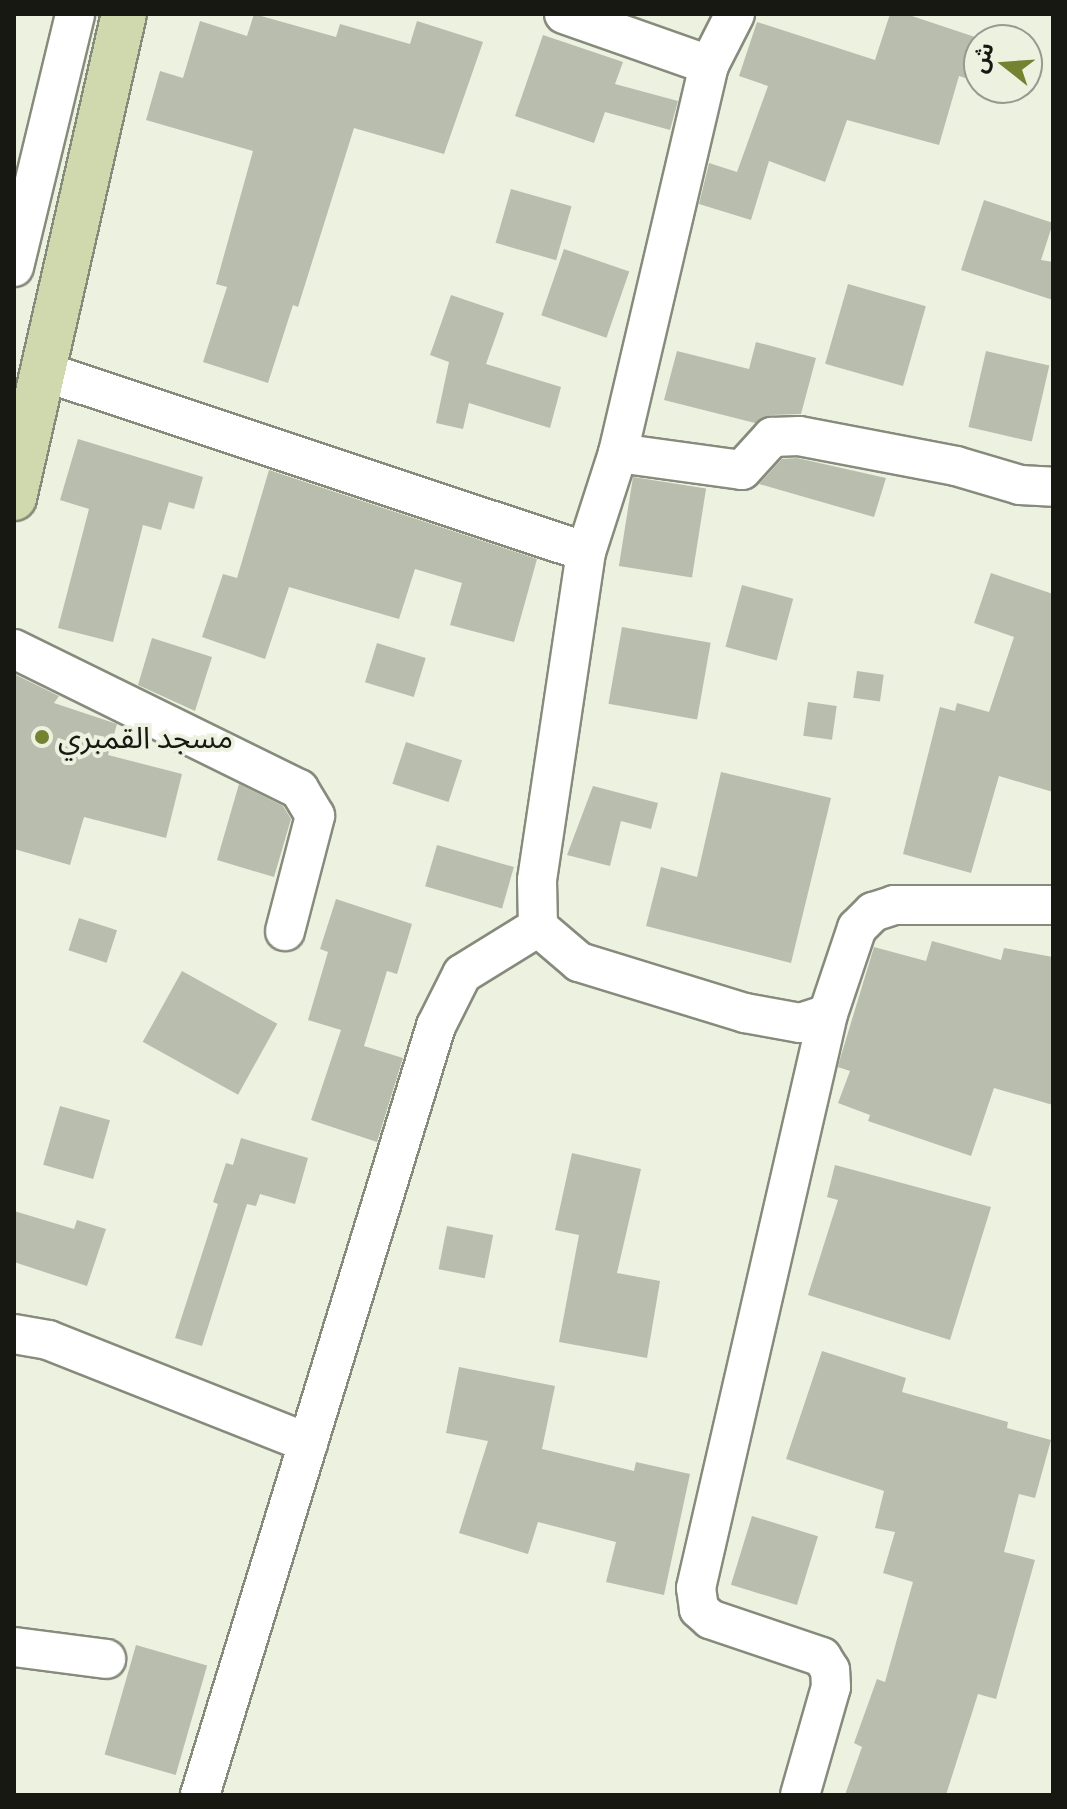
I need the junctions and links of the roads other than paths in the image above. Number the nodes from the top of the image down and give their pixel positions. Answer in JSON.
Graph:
{"nodes":[{"id":1,"x":75,"y":14,"type":"edge"},
{"id":2,"x":124,"y":14,"type":"edge"},
{"id":3,"x":564,"y":14,"type":"edge"},
{"id":4,"x":735,"y":14,"type":"edge"},
{"id":5,"x":709,"y":65,"type":"junction"},
{"id":6,"x":14,"y":267,"type":"edge"},
{"id":7,"x":45,"y":372,"type":"junction"},
{"id":8,"x":618,"y":453,"type":"junction"},
{"id":9,"x":1053,"y":487,"type":"edge"},
{"id":10,"x":14,"y":498,"type":"edge"},
{"id":11,"x":586,"y":552,"type":"junction"},
{"id":12,"x":14,"y":649,"type":"edge"},
{"id":13,"x":1053,"y":905,"type":"edge"},
{"id":14,"x":538,"y":927,"type":"junction"},
{"id":15,"x":285,"y":931,"type":"dead end"},
{"id":16,"x":828,"y":1014,"type":"junction"},
{"id":17,"x":14,"y":1334,"type":"edge"},
{"id":18,"x":308,"y":1443,"type":"junction"},
{"id":19,"x":14,"y":1647,"type":"edge"},
{"id":20,"x":106,"y":1659,"type":"dead end"},
{"id":21,"x":200,"y":1795,"type":"edge"},
{"id":22,"x":800,"y":1795,"type":"edge"}],
"edges":[{"from":1,"to":6,"type":"street"},
{"from":2,"to":7,"type":"main road"},
{"from":3,"to":5,"type":"street"},
{"from":4,"to":5,"type":"street"},
{"from":5,"to":8,"type":"street"},
{"from":7,"to":10,"type":"main road"},
{"from":7,"to":11,"type":"street"},
{"from":8,"to":9,"type":"street"},
{"from":8,"to":11,"type":"street"},
{"from":11,"to":14,"type":"street"},
{"from":12,"to":15,"type":"street"},
{"from":13,"to":16,"type":"street"},
{"from":14,"to":16,"type":"street"},
{"from":14,"to":18,"type":"street"},
{"from":16,"to":22,"type":"street"},
{"from":17,"to":18,"type":"street"},
{"from":18,"to":21,"type":"street"},
{"from":19,"to":20,"type":"street"}]}
